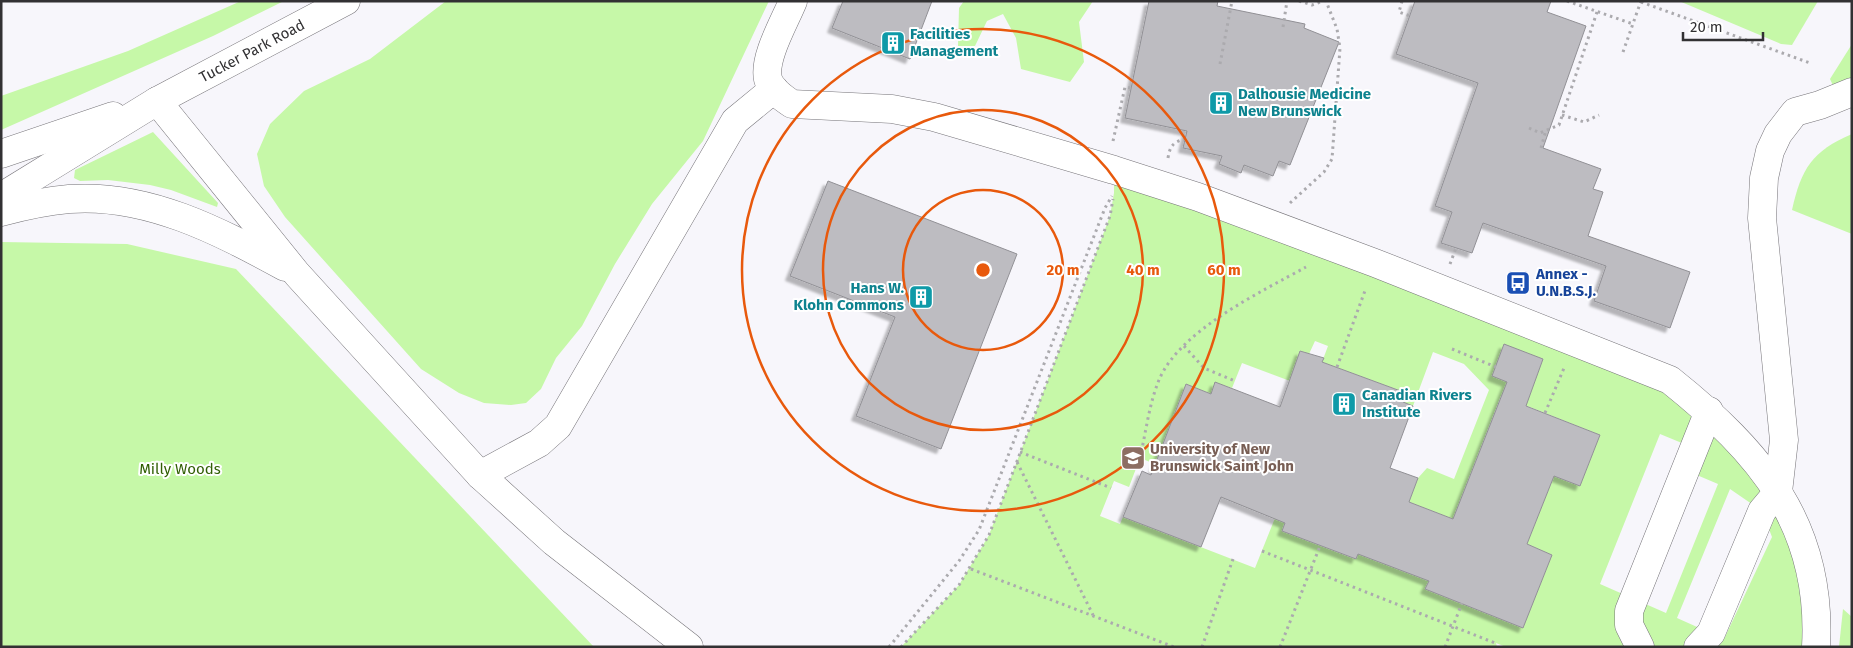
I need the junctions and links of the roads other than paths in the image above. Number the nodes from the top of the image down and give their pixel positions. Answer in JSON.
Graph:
{"nodes":[{"id":1,"x":346,"y":1,"type":"edge"},
{"id":2,"x":793,"y":1,"type":"edge"},
{"id":3,"x":774,"y":89,"type":"junction"},
{"id":4,"x":1852,"y":92,"type":"edge"},
{"id":5,"x":157,"y":101,"type":"junction"},
{"id":6,"x":1,"y":154,"type":"edge"},
{"id":7,"x":1,"y":197,"type":"edge"},
{"id":8,"x":1,"y":212,"type":"edge"},
{"id":9,"x":297,"y":274,"type":"junction"},
{"id":10,"x":1709,"y":411,"type":"junction"},
{"id":11,"x":480,"y":475,"type":"junction"},
{"id":12,"x":1778,"y":492,"type":"junction"},
{"id":13,"x":688,"y":647,"type":"edge"},
{"id":14,"x":1640,"y":647,"type":"edge"},
{"id":15,"x":1698,"y":647,"type":"edge"},
{"id":16,"x":1816,"y":647,"type":"edge"}],
"edges":[{"from":1,"to":5,"type":"street","name":"Tucker Park Road"},
{"from":2,"to":3,"type":"street"},
{"from":3,"to":10,"type":"street"},
{"from":3,"to":11,"type":"street"},
{"from":4,"to":12,"type":"street"},
{"from":5,"to":6,"type":"street","name":"Tucker Park Road"},
{"from":5,"to":7,"type":"street","name":"Tucker Park Road"},
{"from":5,"to":9,"type":"street"},
{"from":8,"to":9,"type":"street"},
{"from":9,"to":11,"type":"street"},
{"from":10,"to":12,"type":"street"},
{"from":10,"to":14,"type":"street"},
{"from":11,"to":13,"type":"street"},
{"from":12,"to":15,"type":"street"},
{"from":12,"to":16,"type":"street"}]}
